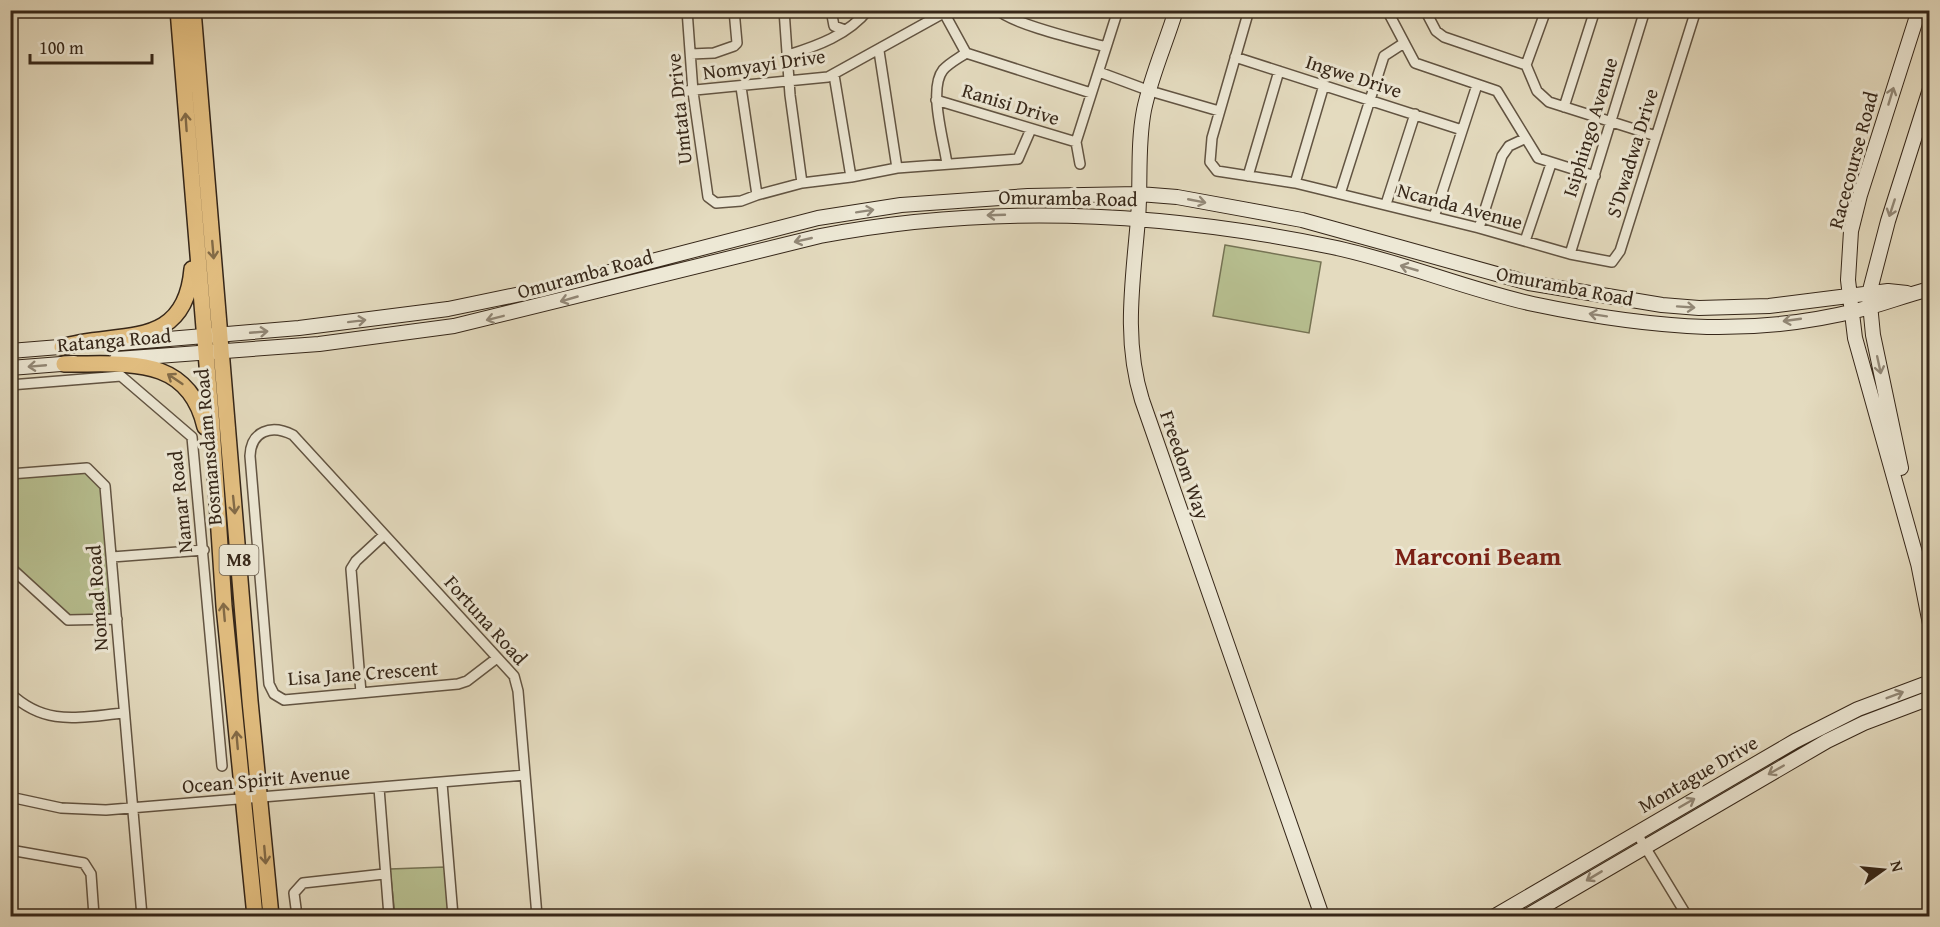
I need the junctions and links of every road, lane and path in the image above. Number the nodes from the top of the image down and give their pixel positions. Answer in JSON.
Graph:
{"nodes":[{"id":1,"x":178,"y":10,"type":"edge"},
{"id":2,"x":193,"y":10,"type":"edge"},
{"id":3,"x":687,"y":10,"type":"edge"},
{"id":4,"x":734,"y":10,"type":"edge"},
{"id":5,"x":784,"y":10,"type":"edge"},
{"id":6,"x":831,"y":10,"type":"edge"},
{"id":7,"x":868,"y":10,"type":"edge"},
{"id":8,"x":998,"y":10,"type":"edge"},
{"id":9,"x":1118,"y":10,"type":"edge"},
{"id":10,"x":1176,"y":10,"type":"edge"},
{"id":11,"x":1249,"y":10,"type":"edge"},
{"id":12,"x":1388,"y":10,"type":"edge"},
{"id":13,"x":1425,"y":10,"type":"edge"},
{"id":14,"x":1546,"y":10,"type":"edge"},
{"id":15,"x":1595,"y":10,"type":"edge"},
{"id":16,"x":1645,"y":10,"type":"edge"},
{"id":17,"x":1696,"y":10,"type":"edge"},
{"id":18,"x":1919,"y":10,"type":"edge"},
{"id":19,"x":945,"y":11,"type":"edge"},
{"id":20,"x":845,"y":30,"type":"junction"},
{"id":21,"x":1404,"y":43,"type":"junction"},
{"id":22,"x":1106,"y":47,"type":"junction"},
{"id":23,"x":879,"y":51,"type":"junction"},
{"id":24,"x":966,"y":53,"type":"junction"},
{"id":25,"x":691,"y":54,"type":"junction"},
{"id":26,"x":788,"y":55,"type":"junction"},
{"id":27,"x":1235,"y":57,"type":"junction"},
{"id":28,"x":1526,"y":65,"type":"junction"},
{"id":29,"x":1279,"y":71,"type":"junction"},
{"id":30,"x":1099,"y":72,"type":"junction"},
{"id":31,"x":834,"y":75,"type":"junction"},
{"id":32,"x":789,"y":82,"type":"junction"},
{"id":33,"x":1324,"y":85,"type":"junction"},
{"id":34,"x":1476,"y":85,"type":"junction"},
{"id":35,"x":741,"y":87,"type":"junction"},
{"id":36,"x":1929,"y":89,"type":"edge"},
{"id":37,"x":1149,"y":91,"type":"junction"},
{"id":38,"x":675,"y":92,"type":"dead end"},
{"id":39,"x":693,"y":92,"type":"junction"},
{"id":40,"x":1091,"y":93,"type":"junction"},
{"id":41,"x":936,"y":100,"type":"junction"},
{"id":42,"x":1370,"y":100,"type":"junction"},
{"id":43,"x":1564,"y":107,"type":"junction"},
{"id":44,"x":1219,"y":111,"type":"junction"},
{"id":45,"x":1415,"y":114,"type":"junction"},
{"id":46,"x":1610,"y":122,"type":"junction"},
{"id":47,"x":1031,"y":129,"type":"junction"},
{"id":48,"x":1462,"y":130,"type":"junction"},
{"id":49,"x":1656,"y":136,"type":"junction"},
{"id":50,"x":1524,"y":139,"type":"junction"},
{"id":51,"x":1076,"y":142,"type":"junction"},
{"id":52,"x":947,"y":164,"type":"junction"},
{"id":53,"x":1080,"y":164,"type":"dead end"},
{"id":54,"x":1551,"y":164,"type":"junction"},
{"id":55,"x":897,"y":168,"type":"junction"},
{"id":56,"x":1248,"y":176,"type":"junction"},
{"id":57,"x":1595,"y":176,"type":"junction"},
{"id":58,"x":851,"y":177,"type":"junction"},
{"id":59,"x":802,"y":183,"type":"junction"},
{"id":60,"x":1295,"y":183,"type":"junction"},
{"id":61,"x":1139,"y":194,"type":"junction"},
{"id":62,"x":1340,"y":194,"type":"junction"},
{"id":63,"x":757,"y":195,"type":"junction"},
{"id":64,"x":1386,"y":204,"type":"junction"},
{"id":65,"x":1138,"y":217,"type":"junction"},
{"id":66,"x":1434,"y":217,"type":"junction"},
{"id":67,"x":1479,"y":228,"type":"junction"},
{"id":68,"x":195,"y":230,"type":"junction"},
{"id":69,"x":1525,"y":242,"type":"junction"},
{"id":70,"x":1570,"y":254,"type":"junction"},
{"id":71,"x":1929,"y":289,"type":"edge"},
{"id":72,"x":1849,"y":296,"type":"junction"},
{"id":73,"x":1869,"y":301,"type":"junction"},
{"id":74,"x":1850,"y":312,"type":"junction"},
{"id":75,"x":221,"y":343,"type":"junction"},
{"id":76,"x":205,"y":344,"type":"junction"},
{"id":77,"x":62,"y":347,"type":"junction"},
{"id":78,"x":10,"y":351,"type":"edge"},
{"id":79,"x":64,"y":364,"type":"junction"},
{"id":80,"x":10,"y":368,"type":"edge"},
{"id":81,"x":10,"y":385,"type":"edge"},
{"id":82,"x":258,"y":434,"type":"joint"},
{"id":83,"x":214,"y":468,"type":"junction"},
{"id":84,"x":10,"y":474,"type":"edge"},
{"id":85,"x":384,"y":535,"type":"junction"},
{"id":86,"x":204,"y":550,"type":"junction"},
{"id":87,"x":112,"y":557,"type":"junction"},
{"id":88,"x":10,"y":567,"type":"edge"},
{"id":89,"x":1919,"y":567,"type":"junction"},
{"id":90,"x":117,"y":619,"type":"junction"},
{"id":91,"x":1929,"y":624,"type":"edge"},
{"id":92,"x":497,"y":658,"type":"junction"},
{"id":93,"x":1929,"y":682,"type":"edge"},
{"id":94,"x":10,"y":693,"type":"edge"},
{"id":95,"x":361,"y":693,"type":"junction"},
{"id":96,"x":1929,"y":698,"type":"edge"},
{"id":97,"x":124,"y":713,"type":"junction"},
{"id":98,"x":222,"y":766,"type":"dead end"},
{"id":99,"x":525,"y":775,"type":"junction"},
{"id":100,"x":442,"y":783,"type":"junction"},
{"id":101,"x":379,"y":788,"type":"junction"},
{"id":102,"x":10,"y":797,"type":"edge"},
{"id":103,"x":261,"y":797,"type":"junction"},
{"id":104,"x":242,"y":799,"type":"junction"},
{"id":105,"x":131,"y":808,"type":"junction"},
{"id":106,"x":1636,"y":832,"type":"junction"},
{"id":107,"x":1645,"y":846,"type":"junction"},
{"id":108,"x":10,"y":850,"type":"edge"},
{"id":109,"x":384,"y":874,"type":"junction"},
{"id":110,"x":94,"y":916,"type":"edge"},
{"id":111,"x":142,"y":916,"type":"edge"},
{"id":112,"x":255,"y":916,"type":"edge"},
{"id":113,"x":271,"y":916,"type":"edge"},
{"id":114,"x":297,"y":916,"type":"edge"},
{"id":115,"x":389,"y":916,"type":"edge"},
{"id":116,"x":453,"y":916,"type":"edge"},
{"id":117,"x":537,"y":916,"type":"edge"},
{"id":118,"x":1322,"y":916,"type":"edge"},
{"id":119,"x":1495,"y":916,"type":"edge"},
{"id":120,"x":1527,"y":916,"type":"edge"},
{"id":121,"x":1687,"y":916,"type":"edge"}],
"edges":[{"from":68,"to":1,"type":"main road","name":"Bosmansdam Road","number":"M8","one_way":true},
{"from":2,"to":75,"type":"main road","name":"Bosmansdam Road","number":"M8","one_way":true},
{"from":3,"to":25,"type":"street","name":"Umtata Drive"},
{"from":4,"to":25,"type":"street"},
{"from":5,"to":26,"type":"street"},
{"from":6,"to":20,"type":"street"},
{"from":7,"to":20,"type":"street"},
{"from":8,"to":22,"type":"street"},
{"from":9,"to":22,"type":"street"},
{"from":10,"to":37,"type":"main road","name":"Freedom Way"},
{"from":11,"to":27,"type":"street"},
{"from":12,"to":21,"type":"street"},
{"from":13,"to":28,"type":"street"},
{"from":14,"to":28,"type":"street"},
{"from":15,"to":43,"type":"street"},
{"from":16,"to":46,"type":"street","name":"Isiphingo Avenue"},
{"from":17,"to":49,"type":"street","name":"S'Dwadwa Drive"},
{"from":72,"to":18,"type":"main road","name":"Racecourse Road","one_way":true},
{"from":19,"to":23,"type":"street","name":"Nomyayi Drive"},
{"from":19,"to":24,"type":"street"},
{"from":20,"to":26,"type":"street"},
{"from":21,"to":34,"type":"street"},
{"from":21,"to":42,"type":"street"},
{"from":22,"to":30,"type":"street"},
{"from":23,"to":31,"type":"street","name":"Nomyayi Drive"},
{"from":23,"to":55,"type":"street"},
{"from":24,"to":40,"type":"street"},
{"from":24,"to":41,"type":"street"},
{"from":25,"to":39,"type":"street","name":"Umtata Drive"},
{"from":26,"to":32,"type":"street"},
{"from":27,"to":29,"type":"street","name":"Ingwe Drive"},
{"from":27,"to":44,"type":"street"},
{"from":28,"to":43,"type":"street"},
{"from":29,"to":33,"type":"street","name":"Ingwe Drive"},
{"from":29,"to":56,"type":"street"},
{"from":30,"to":37,"type":"street"},
{"from":30,"to":40,"type":"street"},
{"from":31,"to":32,"type":"street","name":"Nomyayi Drive"},
{"from":31,"to":58,"type":"street"},
{"from":32,"to":35,"type":"street","name":"Nomyayi Drive"},
{"from":32,"to":59,"type":"street"},
{"from":33,"to":42,"type":"street","name":"Ingwe Drive"},
{"from":33,"to":60,"type":"street"},
{"from":34,"to":48,"type":"street"},
{"from":34,"to":50,"type":"street"},
{"from":35,"to":39,"type":"street","name":"Nomyayi Drive"},
{"from":35,"to":63,"type":"street"},
{"from":36,"to":73,"type":"main road","name":"Racecourse Road","one_way":true},
{"from":37,"to":44,"type":"street"},
{"from":37,"to":61,"type":"main road","name":"Freedom Way"},
{"from":38,"to":39,"type":"street","name":"Nomyayi Drive"},
{"from":39,"to":63,"type":"street","name":"Umtata Drive"},
{"from":40,"to":51,"type":"street"},
{"from":41,"to":47,"type":"street","name":"Ranisi Drive"},
{"from":41,"to":52,"type":"street"},
{"from":42,"to":45,"type":"street","name":"Ingwe Drive"},
{"from":42,"to":62,"type":"street"},
{"from":43,"to":46,"type":"street"},
{"from":44,"to":56,"type":"street","name":"Ncanda Avenue"},
{"from":45,"to":48,"type":"street","name":"Ingwe Drive"},
{"from":45,"to":64,"type":"street"},
{"from":46,"to":49,"type":"street"},
{"from":46,"to":57,"type":"street","name":"Isiphingo Avenue"},
{"from":47,"to":51,"type":"street","name":"Ranisi Drive"},
{"from":47,"to":52,"type":"street"},
{"from":48,"to":66,"type":"street"},
{"from":49,"to":70,"type":"street","name":"S'Dwadwa Drive"},
{"from":50,"to":54,"type":"street"},
{"from":50,"to":67,"type":"street"},
{"from":51,"to":53,"type":"street"},
{"from":52,"to":55,"type":"street"},
{"from":54,"to":57,"type":"street"},
{"from":54,"to":69,"type":"street"},
{"from":55,"to":58,"type":"street"},
{"from":56,"to":60,"type":"street","name":"Ncanda Avenue"},
{"from":57,"to":70,"type":"street","name":"Isiphingo Avenue"},
{"from":58,"to":59,"type":"street"},
{"from":59,"to":63,"type":"street"},
{"from":60,"to":62,"type":"street","name":"Ncanda Avenue"},
{"from":61,"to":65,"type":"main road","name":"Freedom Way"},
{"from":61,"to":72,"type":"main road","name":"Omuramba Road","one_way":true},
{"from":75,"to":61,"type":"main road","name":"Omuramba Road","one_way":true},
{"from":62,"to":64,"type":"street","name":"Ncanda Avenue"},
{"from":64,"to":66,"type":"street","name":"Ncanda Avenue"},
{"from":74,"to":65,"type":"main road","name":"Omuramba Road","one_way":true},
{"from":65,"to":75,"type":"main road","name":"Omuramba Road","one_way":true},
{"from":65,"to":118,"type":"main road","name":"Freedom Way"},
{"from":66,"to":67,"type":"street","name":"Ncanda Avenue"},
{"from":67,"to":69,"type":"street","name":"Ncanda Avenue"},
{"from":68,"to":76,"type":"main road","name":"Bosmansdam Road","number":"M8"},
{"from":68,"to":77,"type":"main road"},
{"from":69,"to":70,"type":"street","name":"Ncanda Avenue"},
{"from":71,"to":73,"type":"main road","name":"Omuramba Road"},
{"from":72,"to":73,"type":"main road","name":"Omuramba Road"},
{"from":72,"to":74,"type":"main road","name":"Racecourse Road"},
{"from":73,"to":74,"type":"main road","name":"Omuramba Road"},
{"from":73,"to":89,"type":"main road","name":"Racecourse Road","one_way":true},
{"from":74,"to":89,"type":"main road","name":"Racecourse Road"},
{"from":75,"to":76,"type":"main road","name":"Ratanga Road"},
{"from":75,"to":103,"type":"main road","name":"Bosmansdam Road","number":"M8","one_way":true},
{"from":76,"to":77,"type":"main road","name":"Ratanga Road"},
{"from":76,"to":79,"type":"main road","name":"Ratanga Road"},
{"from":76,"to":83,"type":"main road","name":"Bosmansdam Road","number":"M8"},
{"from":77,"to":78,"type":"main road","name":"Ratanga Road"},
{"from":79,"to":80,"type":"main road","name":"Ratanga Road","one_way":true},
{"from":83,"to":79,"type":"main road","one_way":true},
{"from":81,"to":86,"type":"street","name":"Namar Road"},
{"from":82,"to":85,"type":"street","name":"Fortuna Road"},
{"from":82,"to":95,"type":"street","name":"Lisa Jane Crescent"},
{"from":104,"to":83,"type":"main road","name":"Bosmansdam Road","number":"M8","one_way":true},
{"from":84,"to":87,"type":"street","name":"Nomad Road"},
{"from":85,"to":92,"type":"street","name":"Fortuna Road"},
{"from":85,"to":95,"type":"street"},
{"from":86,"to":87,"type":"street"},
{"from":86,"to":98,"type":"street","name":"Namar Road"},
{"from":87,"to":90,"type":"street","name":"Nomad Road"},
{"from":88,"to":90,"type":"street"},
{"from":89,"to":91,"type":"main road","name":"Racecourse Road"},
{"from":90,"to":97,"type":"street","name":"Nomad Road"},
{"from":92,"to":95,"type":"street","name":"Lisa Jane Crescent"},
{"from":92,"to":99,"type":"street","name":"Fortuna Road"},
{"from":106,"to":93,"type":"main road","name":"Montague Drive","one_way":true},
{"from":94,"to":97,"type":"street"},
{"from":96,"to":107,"type":"main road","name":"Montague Drive","one_way":true},
{"from":97,"to":105,"type":"street","name":"Nomad Road"},
{"from":99,"to":100,"type":"street","name":"Ocean Spirit Avenue"},
{"from":99,"to":117,"type":"street","name":"Fortuna Road"},
{"from":100,"to":101,"type":"street","name":"Ocean Spirit Avenue"},
{"from":100,"to":116,"type":"street"},
{"from":101,"to":103,"type":"street","name":"Ocean Spirit Avenue"},
{"from":101,"to":109,"type":"street"},
{"from":102,"to":105,"type":"street","name":"Ocean Spirit Avenue"},
{"from":103,"to":104,"type":"street","name":"Ocean Spirit Avenue"},
{"from":103,"to":113,"type":"main road","name":"Bosmansdam Road","number":"M8","one_way":true},
{"from":104,"to":105,"type":"street","name":"Ocean Spirit Avenue"},
{"from":104,"to":112,"type":"main road","name":"Bosmansdam Road","number":"M8"},
{"from":105,"to":111,"type":"street","name":"Nomad Road"},
{"from":106,"to":107,"type":"street"},
{"from":106,"to":119,"type":"main road","name":"Montague Drive"},
{"from":107,"to":120,"type":"main road","name":"Montague Drive","one_way":true},
{"from":107,"to":121,"type":"street"},
{"from":108,"to":110,"type":"street"},
{"from":109,"to":114,"type":"street"},
{"from":109,"to":115,"type":"street"}]}
